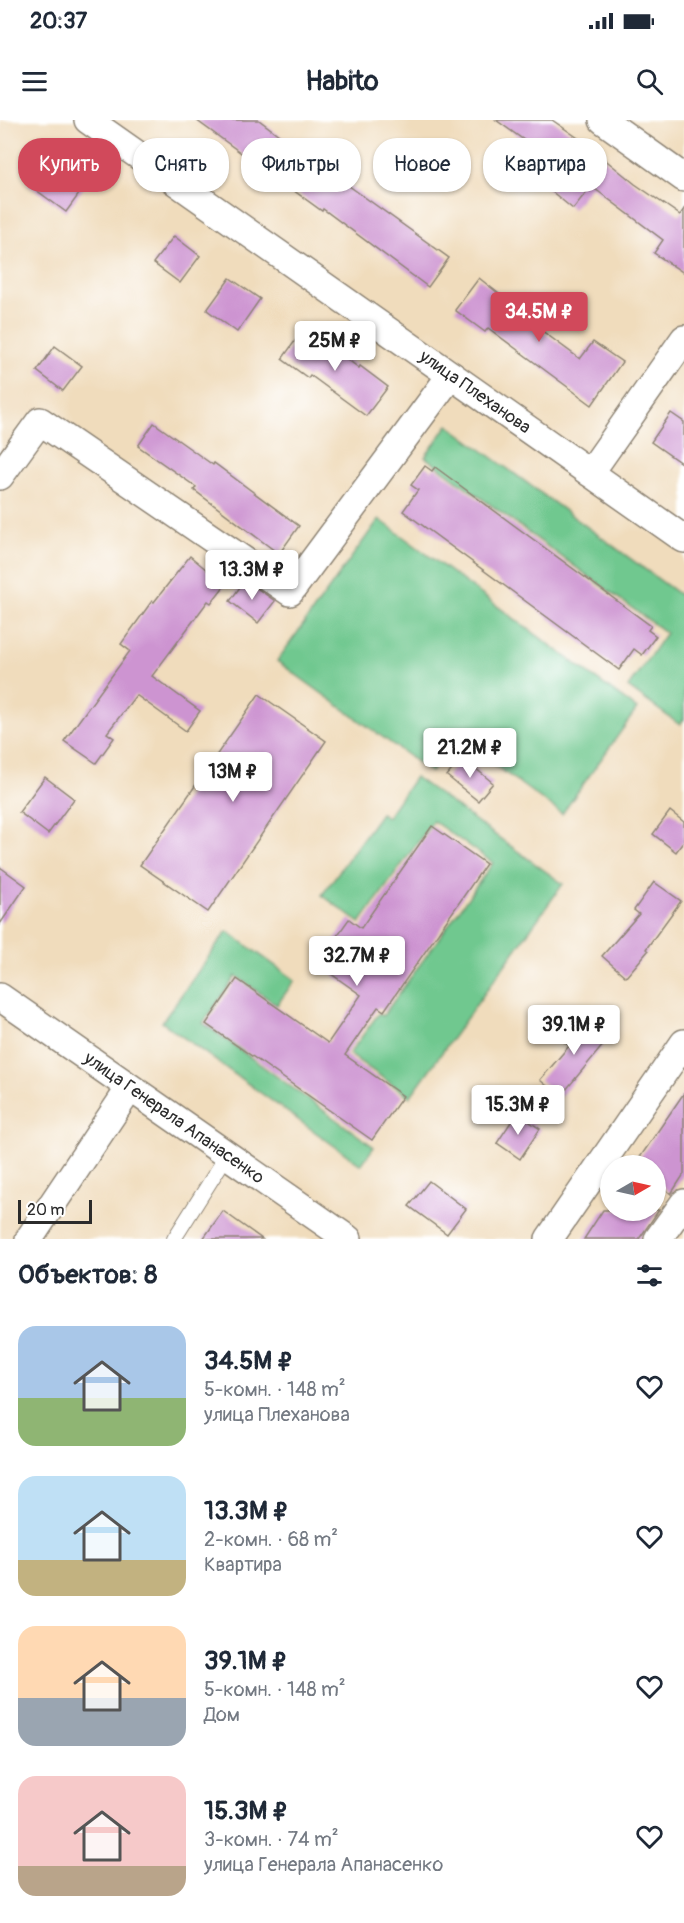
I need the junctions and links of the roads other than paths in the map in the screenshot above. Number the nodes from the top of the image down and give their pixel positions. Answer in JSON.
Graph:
{"nodes":[{"id":1,"x":88,"y":120,"type":"edge"},
{"id":2,"x":603,"y":120,"type":"edge"},
{"id":3,"x":684,"y":178,"type":"edge"},
{"id":4,"x":684,"y":339,"type":"edge"},
{"id":5,"x":450,"y":375,"type":"junction"},
{"id":6,"x":590,"y":473,"type":"junction"},
{"id":7,"x":0,"y":476,"type":"edge"},
{"id":8,"x":684,"y":539,"type":"edge"},
{"id":9,"x":0,"y":997,"type":"edge"},
{"id":10,"x":684,"y":1043,"type":"edge"},
{"id":11,"x":130,"y":1088,"type":"junction"},
{"id":12,"x":227,"y":1155,"type":"junction"},
{"id":13,"x":684,"y":1203,"type":"edge"},
{"id":14,"x":29,"y":1239,"type":"edge"},
{"id":15,"x":174,"y":1239,"type":"edge"},
{"id":16,"x":348,"y":1239,"type":"edge"},
{"id":17,"x":549,"y":1239,"type":"edge"},
{"id":18,"x":658,"y":1239,"type":"edge"}],
"edges":[{"from":1,"to":5,"type":"street","name":"улица Плеханова"},
{"from":2,"to":3,"type":"street"},
{"from":4,"to":6,"type":"street"},
{"from":5,"to":6,"type":"street","name":"улица Плеханова"},
{"from":5,"to":7,"type":"street"},
{"from":6,"to":8,"type":"street","name":"улица Плеханова"},
{"from":9,"to":11,"type":"street","name":"улица Генерала Апанасенко"},
{"from":10,"to":17,"type":"street"},
{"from":11,"to":12,"type":"street","name":"улица Генерала Апанасенко"},
{"from":11,"to":14,"type":"street"},
{"from":12,"to":15,"type":"lane"},
{"from":12,"to":16,"type":"street","name":"улица Генерала Апанасенко"},
{"from":13,"to":18,"type":"street"}]}
